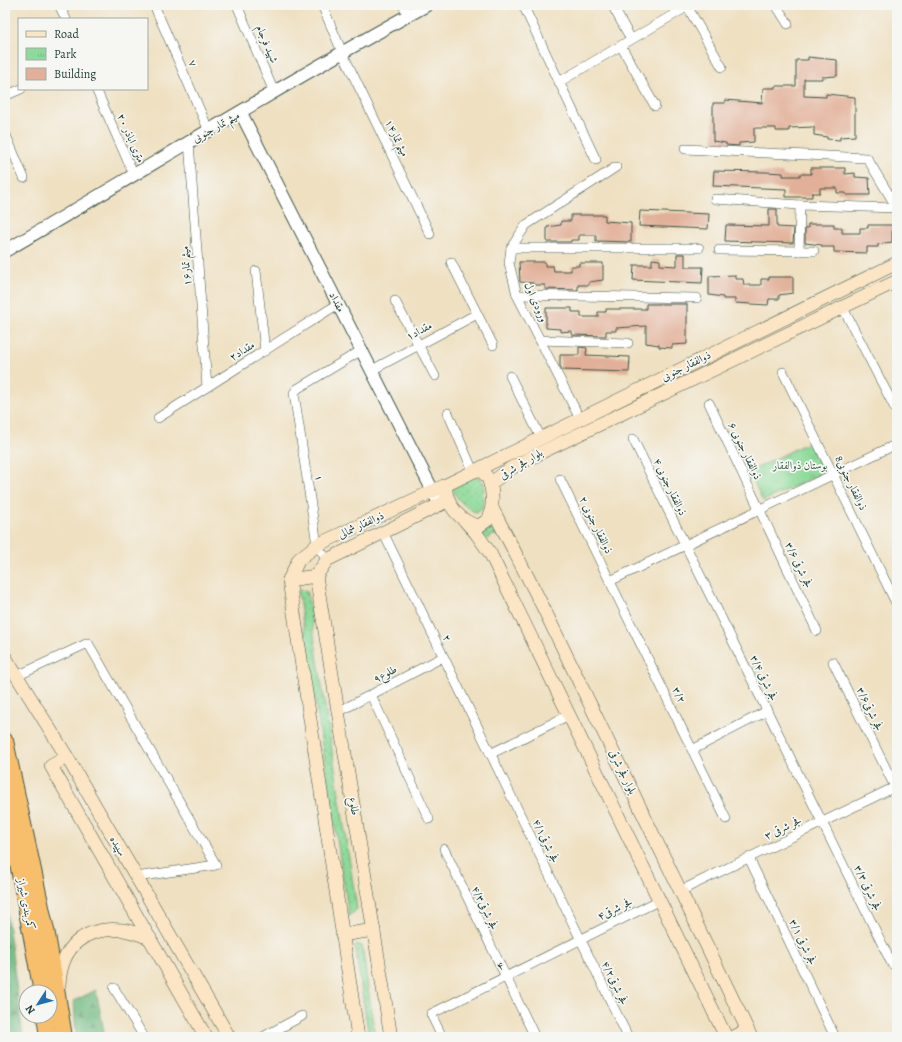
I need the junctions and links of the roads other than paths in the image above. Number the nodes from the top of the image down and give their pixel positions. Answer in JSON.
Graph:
{"nodes":[{"id":1,"x":60,"y":5,"type":"edge"},
{"id":2,"x":154,"y":5,"type":"edge"},
{"id":3,"x":237,"y":5,"type":"edge"},
{"id":4,"x":322,"y":5,"type":"edge"},
{"id":5,"x":427,"y":5,"type":"edge"},
{"id":6,"x":523,"y":5,"type":"edge"},
{"id":7,"x":612,"y":5,"type":"edge"},
{"id":8,"x":776,"y":5,"type":"edge"},
{"id":9,"x":689,"y":6,"type":"edge"},
{"id":10,"x":405,"y":10,"type":"edge"},
{"id":11,"x":66,"y":18,"type":"edge"},
{"id":12,"x":788,"y":24,"type":"dead end"},
{"id":13,"x":631,"y":39,"type":"junction"},
{"id":14,"x":621,"y":46,"type":"junction"},
{"id":15,"x":342,"y":52,"type":"junction"},
{"id":16,"x":722,"y":67,"type":"dead end"},
{"id":17,"x":559,"y":82,"type":"junction"},
{"id":18,"x":19,"y":90,"type":"edge"},
{"id":19,"x":96,"y":90,"type":"edge"},
{"id":20,"x":274,"y":92,"type":"junction"},
{"id":21,"x":5,"y":96,"type":"edge"},
{"id":22,"x":656,"y":106,"type":"dead end"},
{"id":23,"x":241,"y":113,"type":"junction"},
{"id":24,"x":209,"y":131,"type":"junction"},
{"id":25,"x":5,"y":133,"type":"edge"},
{"id":26,"x":189,"y":142,"type":"junction"},
{"id":27,"x":685,"y":149,"type":"dead end"},
{"id":28,"x":596,"y":160,"type":"dead end"},
{"id":29,"x":616,"y":167,"type":"dead end"},
{"id":30,"x":134,"y":175,"type":"junction"},
{"id":31,"x":24,"y":178,"type":"dead end"},
{"id":32,"x":715,"y":199,"type":"dead end"},
{"id":33,"x":800,"y":205,"type":"junction"},
{"id":34,"x":897,"y":208,"type":"edge"},
{"id":35,"x":430,"y":234,"type":"dead end"},
{"id":36,"x":511,"y":248,"type":"junction"},
{"id":37,"x":699,"y":248,"type":"dead end"},
{"id":38,"x":720,"y":250,"type":"dead end"},
{"id":39,"x":5,"y":251,"type":"edge"},
{"id":40,"x":799,"y":251,"type":"junction"},
{"id":41,"x":814,"y":251,"type":"dead end"},
{"id":42,"x":451,"y":262,"type":"dead end"},
{"id":43,"x":897,"y":264,"type":"edge"},
{"id":44,"x":256,"y":271,"type":"dead end"},
{"id":45,"x":897,"y":281,"type":"edge"},
{"id":46,"x":517,"y":295,"type":"junction"},
{"id":47,"x":697,"y":298,"type":"dead end"},
{"id":48,"x":395,"y":301,"type":"dead end"},
{"id":49,"x":338,"y":304,"type":"junction"},
{"id":50,"x":843,"y":308,"type":"junction"},
{"id":51,"x":477,"y":314,"type":"junction"},
{"id":52,"x":540,"y":340,"type":"junction"},
{"id":53,"x":738,"y":340,"type":"junction"},
{"id":54,"x":628,"y":343,"type":"dead end"},
{"id":55,"x":419,"y":345,"type":"junction"},
{"id":56,"x":494,"y":345,"type":"dead end"},
{"id":57,"x":362,"y":350,"type":"junction"},
{"id":58,"x":264,"y":351,"type":"junction"},
{"id":59,"x":745,"y":354,"type":"junction"},
{"id":60,"x":372,"y":370,"type":"junction"},
{"id":61,"x":782,"y":372,"type":"dead end"},
{"id":62,"x":435,"y":376,"type":"dead end"},
{"id":63,"x":510,"y":376,"type":"dead end"},
{"id":64,"x":207,"y":388,"type":"junction"},
{"id":65,"x":709,"y":403,"type":"dead end"},
{"id":66,"x":897,"y":412,"type":"edge"},
{"id":67,"x":448,"y":413,"type":"dead end"},
{"id":68,"x":158,"y":418,"type":"dead end"},
{"id":69,"x":580,"y":419,"type":"junction"},
{"id":70,"x":541,"y":438,"type":"junction"},
{"id":71,"x":633,"y":439,"type":"dead end"},
{"id":72,"x":897,"y":444,"type":"edge"},
{"id":73,"x":554,"y":446,"type":"joint"},
{"id":74,"x":474,"y":471,"type":"junction"},
{"id":75,"x":833,"y":474,"type":"junction"},
{"id":76,"x":560,"y":479,"type":"dead end"},
{"id":77,"x":490,"y":484,"type":"junction"},
{"id":78,"x":446,"y":485,"type":"junction"},
{"id":79,"x":433,"y":491,"type":"junction"},
{"id":80,"x":444,"y":502,"type":"junction"},
{"id":81,"x":492,"y":508,"type":"junction"},
{"id":82,"x":760,"y":510,"type":"junction"},
{"id":83,"x":463,"y":520,"type":"junction"},
{"id":84,"x":383,"y":532,"type":"junction"},
{"id":85,"x":317,"y":545,"type":"junction"},
{"id":86,"x":685,"y":545,"type":"junction"},
{"id":87,"x":514,"y":554,"type":"junction"},
{"id":88,"x":493,"y":559,"type":"junction"},
{"id":89,"x":327,"y":560,"type":"junction"},
{"id":90,"x":316,"y":576,"type":"junction"},
{"id":91,"x":289,"y":580,"type":"junction"},
{"id":92,"x":610,"y":581,"type":"junction"},
{"id":93,"x":897,"y":605,"type":"edge"},
{"id":94,"x":817,"y":631,"type":"dead end"},
{"id":95,"x":5,"y":657,"type":"edge"},
{"id":96,"x":443,"y":657,"type":"junction"},
{"id":97,"x":833,"y":662,"type":"dead end"},
{"id":98,"x":17,"y":676,"type":"junction"},
{"id":99,"x":371,"y":695,"type":"junction"},
{"id":100,"x":767,"y":711,"type":"junction"},
{"id":101,"x":338,"y":712,"type":"junction"},
{"id":102,"x":569,"y":715,"type":"junction"},
{"id":103,"x":5,"y":740,"type":"edge"},
{"id":104,"x":692,"y":750,"type":"junction"},
{"id":105,"x":490,"y":754,"type":"junction"},
{"id":106,"x":67,"y":757,"type":"junction"},
{"id":107,"x":896,"y":788,"type":"edge"},
{"id":108,"x":5,"y":793,"type":"edge"},
{"id":109,"x":429,"y":818,"type":"dead end"},
{"id":110,"x":726,"y":819,"type":"dead end"},
{"id":111,"x":822,"y":822,"type":"junction"},
{"id":112,"x":444,"y":849,"type":"dead end"},
{"id":113,"x":749,"y":858,"type":"junction"},
{"id":114,"x":136,"y":877,"type":"junction"},
{"id":115,"x":680,"y":891,"type":"junction"},
{"id":116,"x":660,"y":900,"type":"junction"},
{"id":117,"x":374,"y":930,"type":"junction"},
{"id":118,"x":342,"y":935,"type":"junction"},
{"id":119,"x":150,"y":938,"type":"junction"},
{"id":120,"x":580,"y":940,"type":"junction"},
{"id":121,"x":892,"y":964,"type":"dead end"},
{"id":122,"x":505,"y":977,"type":"junction"},
{"id":123,"x":41,"y":984,"type":"edge"},
{"id":124,"x":55,"y":984,"type":"edge"},
{"id":125,"x":114,"y":988,"type":"dead end"},
{"id":126,"x":58,"y":1003,"type":"joint"},
{"id":127,"x":302,"y":1016,"type":"dead end"},
{"id":128,"x":46,"y":1024,"type":"edge"},
{"id":129,"x":749,"y":1034,"type":"edge"},
{"id":130,"x":48,"y":1037,"type":"edge"},
{"id":131,"x":64,"y":1037,"type":"edge"},
{"id":132,"x":144,"y":1037,"type":"edge"},
{"id":133,"x":206,"y":1037,"type":"edge"},
{"id":134,"x":229,"y":1037,"type":"edge"},
{"id":135,"x":263,"y":1037,"type":"edge"},
{"id":136,"x":358,"y":1037,"type":"edge"},
{"id":137,"x":391,"y":1037,"type":"edge"},
{"id":138,"x":442,"y":1037,"type":"edge"},
{"id":139,"x":535,"y":1037,"type":"edge"},
{"id":140,"x":628,"y":1037,"type":"edge"},
{"id":141,"x":726,"y":1037,"type":"edge"},
{"id":142,"x":734,"y":1037,"type":"edge"},
{"id":143,"x":835,"y":1037,"type":"edge"}],
"edges":[{"from":1,"to":11,"type":"street"},
{"from":2,"to":24,"type":"street","name":"۷"},
{"from":3,"to":20,"type":"street","name":"شهید فرجام"},
{"from":4,"to":15,"type":"street","name":"میثم تمار۱۴"},
{"from":5,"to":10,"type":"street","name":"میثم تمار جنوبی"},
{"from":6,"to":17,"type":"street"},
{"from":7,"to":13,"type":"street"},
{"from":8,"to":12,"type":"street"},
{"from":9,"to":13,"type":"street"},
{"from":9,"to":16,"type":"street"},
{"from":10,"to":15,"type":"street","name":"میثم تمار جنوبی"},
{"from":13,"to":14,"type":"street"},
{"from":14,"to":17,"type":"street"},
{"from":14,"to":22,"type":"street"},
{"from":15,"to":20,"type":"street","name":"میثم تمار جنوبی"},
{"from":15,"to":35,"type":"street","name":"میثم تمار۱۴"},
{"from":17,"to":28,"type":"street"},
{"from":18,"to":21,"type":"street"},
{"from":19,"to":30,"type":"street","name":"۲۰ متری اباذر"},
{"from":20,"to":23,"type":"street","name":"میثم تمار جنوبی"},
{"from":23,"to":24,"type":"street","name":"میثم تمار جنوبی"},
{"from":23,"to":49,"type":"street","name":"مقداد"},
{"from":24,"to":26,"type":"street","name":"میثم تمار جنوبی"},
{"from":25,"to":31,"type":"street"},
{"from":26,"to":30,"type":"street","name":"میثم تمار جنوبی"},
{"from":26,"to":64,"type":"street","name":"میثم تمار۱۶"},
{"from":27,"to":34,"type":"street"},
{"from":29,"to":36,"type":"street"},
{"from":30,"to":39,"type":"street","name":"میثم تمار جنوبی"},
{"from":32,"to":33,"type":"street"},
{"from":33,"to":34,"type":"street"},
{"from":33,"to":40,"type":"street"},
{"from":36,"to":37,"type":"street"},
{"from":36,"to":46,"type":"street","name":"ورودی اول"},
{"from":38,"to":40,"type":"street"},
{"from":40,"to":41,"type":"street"},
{"from":42,"to":51,"type":"street"},
{"from":43,"to":53,"type":"main road","name":"ذوالفقار جنوبی"},
{"from":44,"to":58,"type":"street"},
{"from":45,"to":50,"type":"main road","name":"ذوالفقار جنوبی"},
{"from":46,"to":47,"type":"street"},
{"from":46,"to":52,"type":"street","name":"ورودی اول"},
{"from":48,"to":55,"type":"street"},
{"from":49,"to":57,"type":"street","name":"مقداد"},
{"from":49,"to":58,"type":"street","name":"مقداد۲"},
{"from":50,"to":59,"type":"main road","name":"ذوالفقار جنوبی"},
{"from":50,"to":66,"type":"street"},
{"from":51,"to":55,"type":"street","name":"مقداد۱"},
{"from":51,"to":56,"type":"street"},
{"from":52,"to":54,"type":"street"},
{"from":52,"to":69,"type":"street","name":"ورودی اول"},
{"from":53,"to":59,"type":"main road"},
{"from":53,"to":69,"type":"main road","name":"ذوالفقار جنوبی"},
{"from":55,"to":60,"type":"street","name":"مقداد۱"},
{"from":55,"to":62,"type":"street"},
{"from":57,"to":60,"type":"street","name":"مقداد"},
{"from":57,"to":85,"type":"street","name":"۱"},
{"from":58,"to":64,"type":"street","name":"مقداد۲"},
{"from":59,"to":73,"type":"main road","name":"ذوالفقار جنوبی"},
{"from":60,"to":79,"type":"street","name":"مقداد"},
{"from":61,"to":75,"type":"street","name":"8ذوالفقار جنوبی"},
{"from":63,"to":70,"type":"street"},
{"from":64,"to":68,"type":"street","name":"مقداد۲"},
{"from":65,"to":82,"type":"street","name":"۶ ذوالفقار جنوبی"},
{"from":67,"to":74,"type":"street"},
{"from":69,"to":70,"type":"main road","name":"ذوالفقار جنوبی"},
{"from":70,"to":74,"type":"main road","name":"ذوالفقار جنوبی"},
{"from":71,"to":86,"type":"street","name":"۴ ذوالفقار جنوبی"},
{"from":72,"to":75,"type":"street"},
{"from":73,"to":77,"type":"main road","name":"بلوار فجر شرقی"},
{"from":74,"to":77,"type":"main road"},
{"from":74,"to":78,"type":"main road"},
{"from":75,"to":82,"type":"street"},
{"from":75,"to":93,"type":"street","name":"8ذوالفقار جنوبی"},
{"from":76,"to":92,"type":"street","name":"۲ ذوالفقار جنوبی"},
{"from":77,"to":81,"type":"main road"},
{"from":78,"to":79,"type":"main road","name":"ذوالفقار شمالی"},
{"from":78,"to":80,"type":"main road"},
{"from":79,"to":80,"type":"street","name":"مقداد"},
{"from":79,"to":85,"type":"main road","name":"ذوالفقار شمالی"},
{"from":80,"to":83,"type":"main road"},
{"from":80,"to":84,"type":"main road","name":"ذوالفقار شمالی"},
{"from":81,"to":83,"type":"main road"},
{"from":81,"to":87,"type":"main road","name":"بلوار فجر شرقی"},
{"from":82,"to":86,"type":"street"},
{"from":82,"to":94,"type":"street","name":"۳/۶ فجر شرقی"},
{"from":83,"to":88,"type":"main road"},
{"from":84,"to":89,"type":"main road","name":"ذوالفقار شمالی"},
{"from":84,"to":96,"type":"street","name":"۲"},
{"from":85,"to":89,"type":"street","name":"۱"},
{"from":85,"to":91,"type":"main road","name":"ذوالفقار شمالی"},
{"from":86,"to":92,"type":"street"},
{"from":86,"to":100,"type":"street","name":"۳/۴ فجر شرقی"},
{"from":87,"to":88,"type":"main road"},
{"from":87,"to":115,"type":"main road","name":"بلوار فجر شرقی"},
{"from":88,"to":102,"type":"main road"},
{"from":89,"to":90,"type":"main road","name":"ذوالفقار شمالی"},
{"from":90,"to":91,"type":"main road"},
{"from":90,"to":101,"type":"main road","name":"طلوع"},
{"from":91,"to":118,"type":"main road"},
{"from":92,"to":104,"type":"street","name":"۳/۲"},
{"from":95,"to":98,"type":"main road","name":"سپیده"},
{"from":96,"to":99,"type":"street","name":"طلوع۹"},
{"from":96,"to":105,"type":"street","name":"۲"},
{"from":97,"to":107,"type":"street","name":"فجر شرقی۳/۶"},
{"from":98,"to":106,"type":"main road","name":"سپیده"},
{"from":98,"to":114,"type":"street"},
{"from":99,"to":101,"type":"street","name":"طلوع۹"},
{"from":99,"to":109,"type":"street"},
{"from":100,"to":104,"type":"street"},
{"from":100,"to":111,"type":"street","name":"۳/۴ فجر شرقی"},
{"from":101,"to":117,"type":"main road","name":"طلوع"},
{"from":102,"to":105,"type":"street"},
{"from":102,"to":116,"type":"main road"},
{"from":103,"to":124,"type":"highway"},
{"from":104,"to":110,"type":"street","name":"۳/۲"},
{"from":105,"to":120,"type":"street","name":"فجر شرقی۴/۱"},
{"from":106,"to":114,"type":"main road","name":"سپیده"},
{"from":106,"to":119,"type":"main road","name":"سپیده"},
{"from":107,"to":111,"type":"street","name":"۳ فجر شرقی"},
{"from":108,"to":123,"type":"highway","name":"کمربندی شیراز"},
{"from":111,"to":113,"type":"street","name":"۳ فجر شرقی"},
{"from":111,"to":121,"type":"street","name":"۳/۳ فجر شرقی"},
{"from":112,"to":122,"type":"street","name":"فجر شرقی۴/۳"},
{"from":113,"to":115,"type":"street","name":"۳ فجر شرقی"},
{"from":113,"to":143,"type":"street","name":"۳/۱ فجر شرقی"},
{"from":114,"to":134,"type":"main road","name":"سپیده"},
{"from":115,"to":129,"type":"main road","name":"بلوار فجر شرقی"},
{"from":116,"to":120,"type":"street","name":"فجر شرقی۴"},
{"from":116,"to":141,"type":"main road"},
{"from":117,"to":118,"type":"main road"},
{"from":117,"to":137,"type":"main road","name":"طلوع"},
{"from":118,"to":136,"type":"main road"},
{"from":119,"to":126,"type":"main road"},
{"from":119,"to":133,"type":"main road","name":"سپیده"},
{"from":120,"to":122,"type":"street","name":"۴"},
{"from":120,"to":140,"type":"street","name":"فجر شرقی۴/۲"},
{"from":122,"to":138,"type":"street","name":"۴"},
{"from":122,"to":139,"type":"street","name":"فجر شرقی۴/۳"},
{"from":125,"to":132,"type":"street"},
{"from":126,"to":131,"type":"highway"},
{"from":127,"to":135,"type":"street"},
{"from":128,"to":130,"type":"highway"},
{"from":129,"to":142,"type":"main road"}]}
